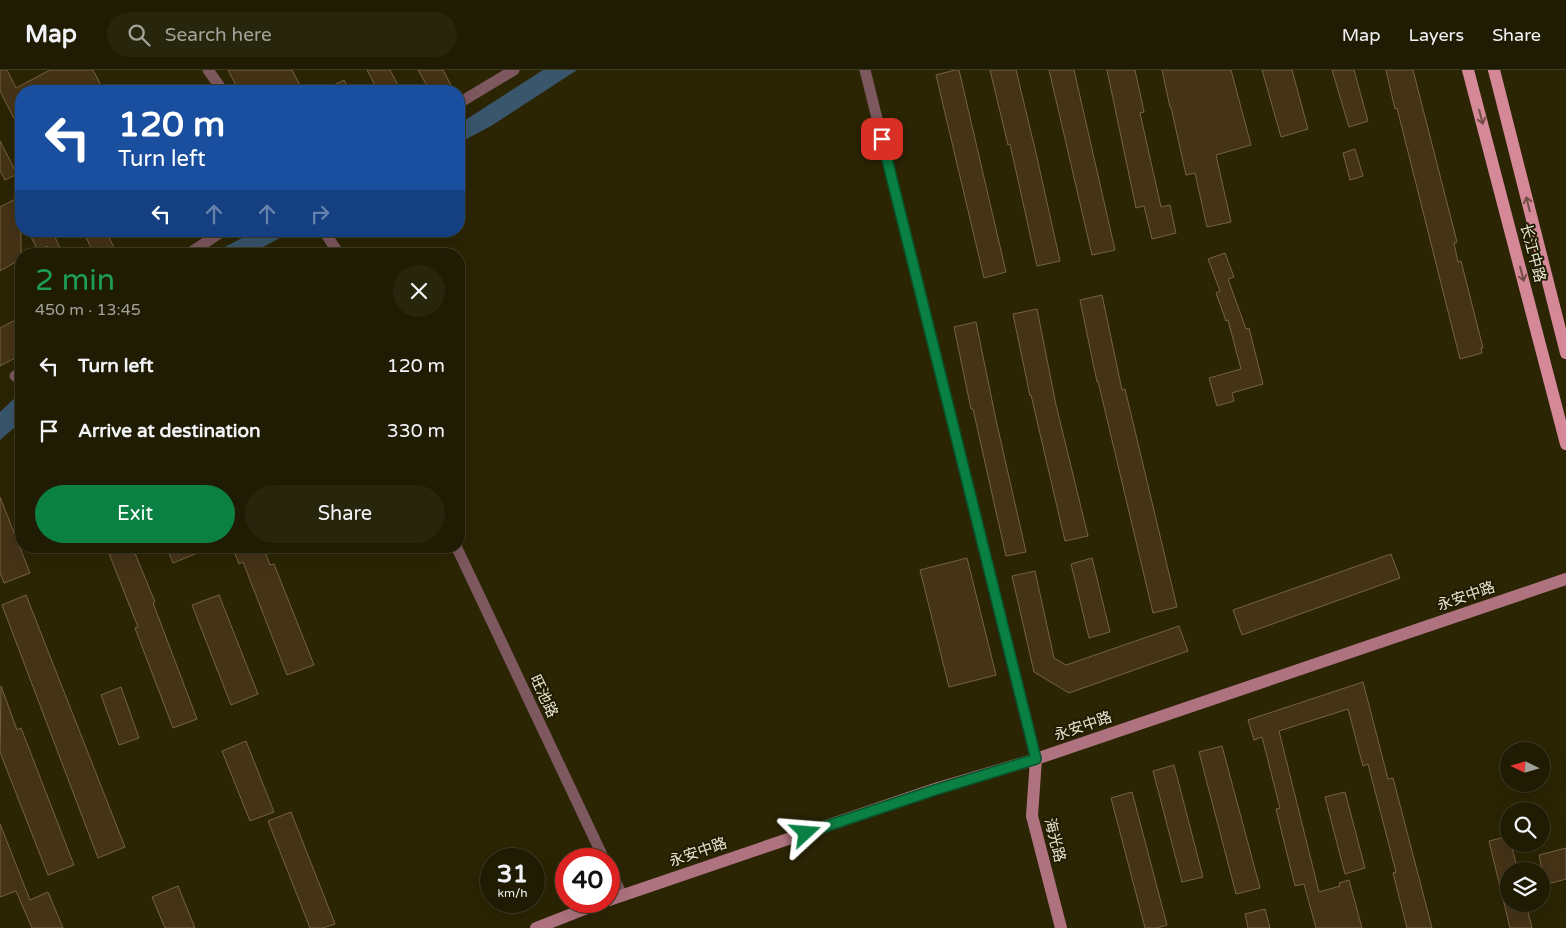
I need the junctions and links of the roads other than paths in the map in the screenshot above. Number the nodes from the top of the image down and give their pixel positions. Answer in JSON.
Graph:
{"nodes":[{"id":1,"x":208,"y":70,"type":"edge"},
{"id":2,"x":514,"y":70,"type":"edge"},
{"id":3,"x":865,"y":70,"type":"edge"},
{"id":4,"x":1468,"y":70,"type":"edge"},
{"id":5,"x":1494,"y":70,"type":"edge"},
{"id":6,"x":219,"y":85,"type":"edge"},
{"id":7,"x":465,"y":99,"type":"edge"},
{"id":8,"x":215,"y":237,"type":"edge"},
{"id":9,"x":328,"y":237,"type":"edge"},
{"id":10,"x":197,"y":248,"type":"edge"},
{"id":11,"x":335,"y":248,"type":"edge"},
{"id":12,"x":1566,"y":353,"type":"edge"},
{"id":13,"x":1566,"y":444,"type":"edge"},
{"id":14,"x":459,"y":553,"type":"edge"},
{"id":15,"x":1566,"y":579,"type":"edge"},
{"id":16,"x":1036,"y":759,"type":"junction"},
{"id":17,"x":599,"y":848,"type":"edge"},
{"id":18,"x":620,"y":891,"type":"edge"},
{"id":19,"x":622,"y":895,"type":"joint"},
{"id":20,"x":575,"y":913,"type":"edge"},
{"id":21,"x":536,"y":928,"type":"edge"},
{"id":22,"x":1061,"y":928,"type":"edge"}],
"edges":[{"from":1,"to":6,"type":"street"},
{"from":2,"to":7,"type":"street"},
{"from":3,"to":16,"type":"street"},
{"from":4,"to":13,"type":"main road","name":"长江中路","one_way":true},
{"from":12,"to":5,"type":"main road","name":"长江中路","one_way":true},
{"from":8,"to":10,"type":"street"},
{"from":9,"to":11,"type":"street"},
{"from":14,"to":17,"type":"street","name":"旺池路"},
{"from":15,"to":16,"type":"street","name":"永安中路"},
{"from":16,"to":19,"type":"street","name":"永安中路"},
{"from":16,"to":22,"type":"street","name":"海光路"},
{"from":18,"to":19,"type":"street"},
{"from":20,"to":21,"type":"street","name":"永安中路"}]}
